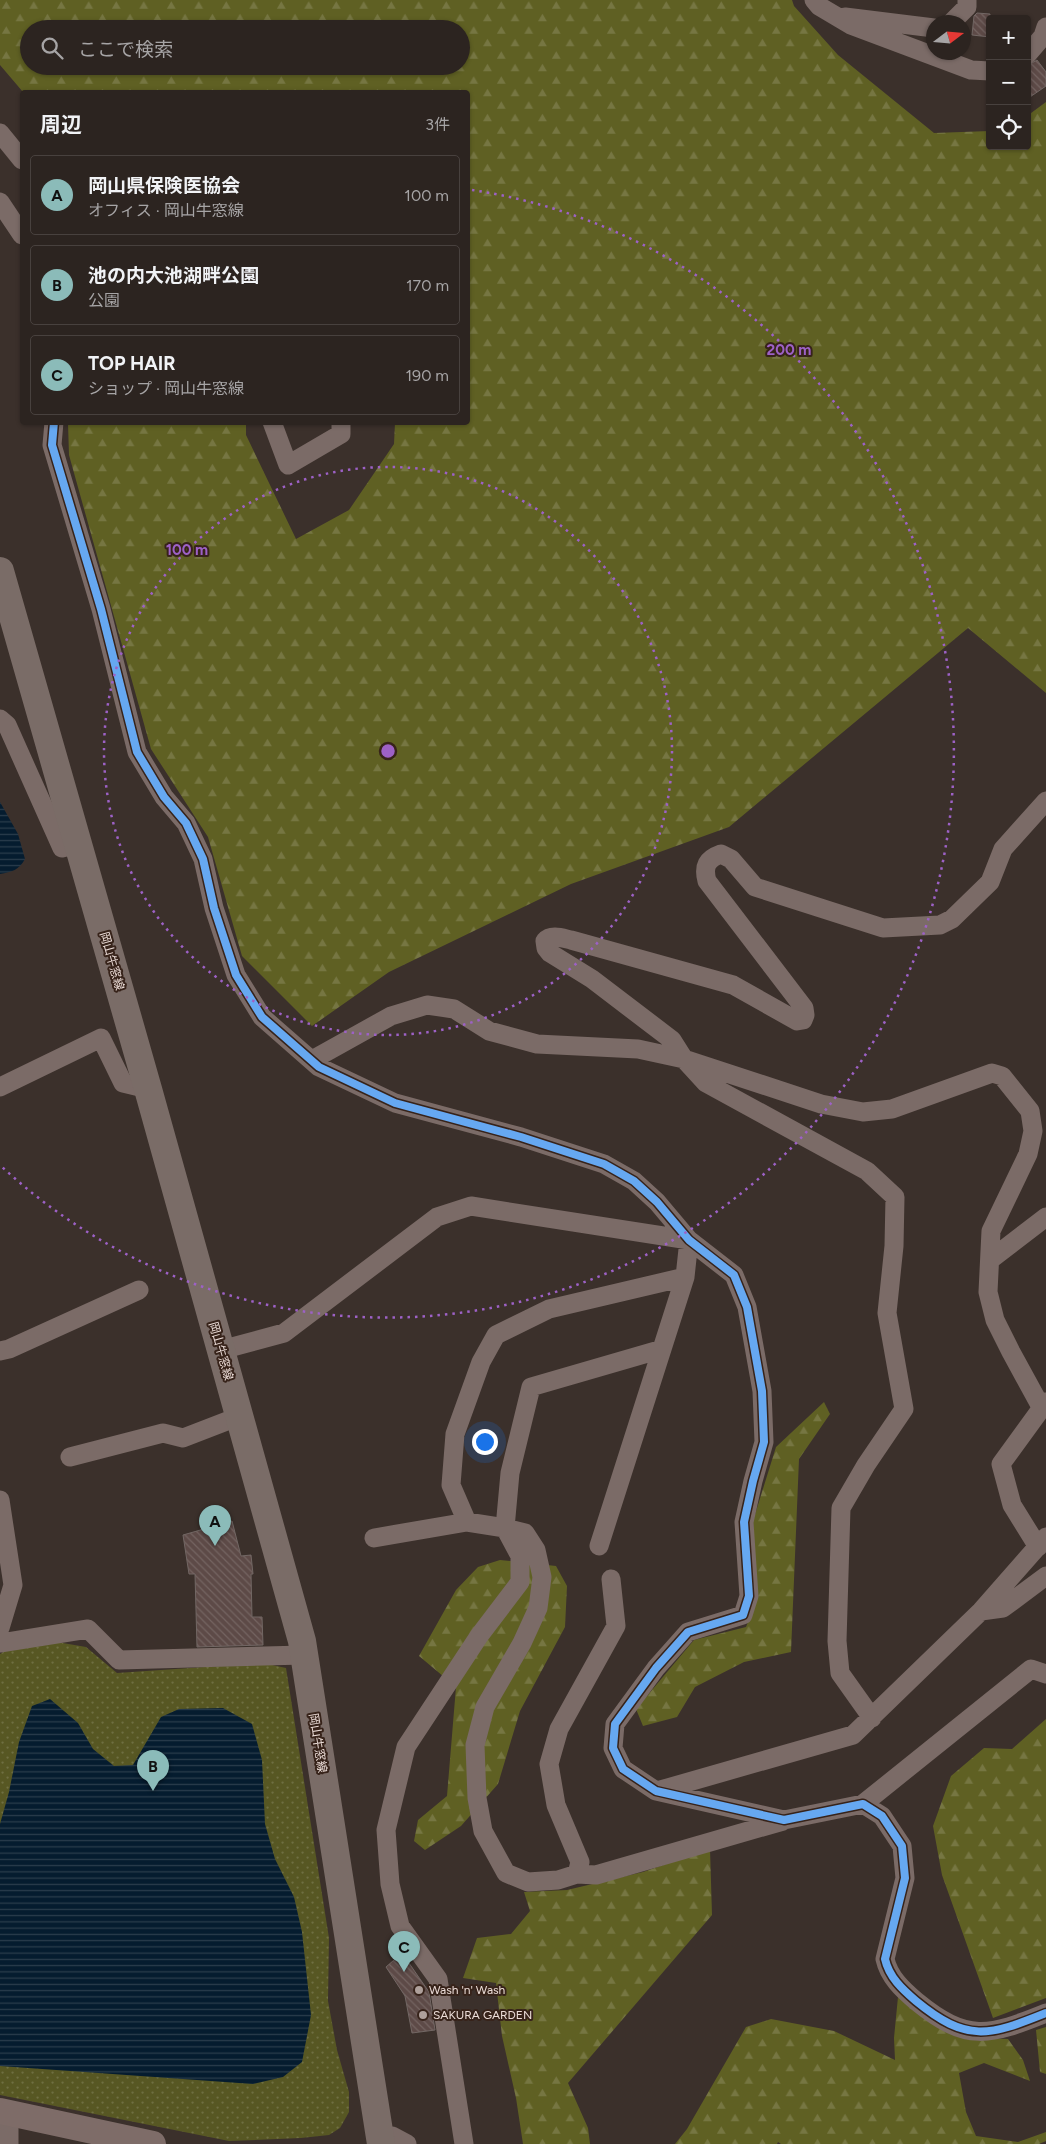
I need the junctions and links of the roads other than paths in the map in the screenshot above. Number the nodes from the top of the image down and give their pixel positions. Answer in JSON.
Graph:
{"nodes":[{"id":1,"x":814,"y":0,"type":"edge"},
{"id":2,"x":967,"y":0,"type":"edge"},
{"id":3,"x":960,"y":15,"type":"edge"},
{"id":4,"x":837,"y":16,"type":"junction"},
{"id":5,"x":926,"y":27,"type":"edge"},
{"id":6,"x":1046,"y":27,"type":"edge"},
{"id":7,"x":1031,"y":50,"type":"edge"},
{"id":8,"x":986,"y":71,"type":"edge"},
{"id":9,"x":0,"y":133,"type":"edge"},
{"id":10,"x":20,"y":158,"type":"edge"},
{"id":11,"x":0,"y":202,"type":"edge"},
{"id":12,"x":20,"y":232,"type":"edge"},
{"id":13,"x":54,"y":425,"type":"edge"},
{"id":14,"x":273,"y":425,"type":"edge"},
{"id":15,"x":342,"y":425,"type":"edge"},
{"id":16,"x":0,"y":571,"type":"edge"},
{"id":17,"x":0,"y":719,"type":"edge"},
{"id":18,"x":1046,"y":801,"type":"edge"},
{"id":19,"x":78,"y":844,"type":"junction"},
{"id":20,"x":684,"y":1059,"type":"junction"},
{"id":21,"x":312,"y":1060,"type":"junction"},
{"id":22,"x":0,"y":1087,"type":"edge"},
{"id":23,"x":148,"y":1089,"type":"junction"},
{"id":24,"x":1046,"y":1216,"type":"edge"},
{"id":25,"x":689,"y":1240,"type":"junction"},
{"id":26,"x":990,"y":1260,"type":"junction"},
{"id":27,"x":685,"y":1277,"type":"junction"},
{"id":28,"x":139,"y":1290,"type":"dead end"},
{"id":29,"x":662,"y":1349,"type":"junction"},
{"id":30,"x":0,"y":1350,"type":"edge"},
{"id":31,"x":221,"y":1350,"type":"junction"},
{"id":32,"x":1044,"y":1404,"type":"edge"},
{"id":33,"x":240,"y":1416,"type":"junction"},
{"id":34,"x":70,"y":1457,"type":"dead end"},
{"id":35,"x":0,"y":1500,"type":"edge"},
{"id":36,"x":467,"y":1522,"type":"junction"},
{"id":37,"x":504,"y":1528,"type":"junction"},
{"id":38,"x":374,"y":1538,"type":"dead end"},
{"id":39,"x":1042,"y":1542,"type":"edge"},
{"id":40,"x":599,"y":1546,"type":"dead end"},
{"id":41,"x":1046,"y":1576,"type":"edge"},
{"id":42,"x":611,"y":1579,"type":"dead end"},
{"id":43,"x":981,"y":1611,"type":"junction"},
{"id":44,"x":0,"y":1628,"type":"edge"},
{"id":45,"x":0,"y":1643,"type":"edge"},
{"id":46,"x":304,"y":1655,"type":"junction"},
{"id":47,"x":1046,"y":1674,"type":"edge"},
{"id":48,"x":872,"y":1718,"type":"junction"},
{"id":49,"x":656,"y":1791,"type":"junction"},
{"id":50,"x":863,"y":1804,"type":"junction"},
{"id":51,"x":784,"y":1820,"type":"junction"},
{"id":52,"x":577,"y":1874,"type":"junction"},
{"id":53,"x":1046,"y":2013,"type":"edge"},
{"id":54,"x":4,"y":2112,"type":"edge"},
{"id":55,"x":116,"y":2140,"type":"edge"},
{"id":56,"x":381,"y":2140,"type":"edge"},
{"id":57,"x":9,"y":2144,"type":"edge"},
{"id":58,"x":152,"y":2144,"type":"edge"},
{"id":59,"x":407,"y":2144,"type":"edge"},
{"id":60,"x":464,"y":2144,"type":"edge"}],
"edges":[{"from":1,"to":4,"type":"street"},
{"from":2,"to":3,"type":"street"},
{"from":4,"to":5,"type":"street"},
{"from":4,"to":8,"type":"street"},
{"from":6,"to":7,"type":"street"},
{"from":9,"to":10,"type":"street"},
{"from":11,"to":12,"type":"street"},
{"from":13,"to":21,"type":"street"},
{"from":14,"to":15,"type":"street"},
{"from":16,"to":19,"type":"main road","name":"岡山牛窓線"},
{"from":17,"to":19,"type":"street"},
{"from":18,"to":20,"type":"street"},
{"from":19,"to":23,"type":"main road","name":"岡山牛窓線"},
{"from":20,"to":21,"type":"street"},
{"from":20,"to":26,"type":"street"},
{"from":20,"to":48,"type":"street"},
{"from":21,"to":25,"type":"street"},
{"from":22,"to":23,"type":"street"},
{"from":23,"to":31,"type":"main road","name":"岡山牛窓線"},
{"from":24,"to":26,"type":"street"},
{"from":25,"to":27,"type":"street"},
{"from":25,"to":31,"type":"street"},
{"from":25,"to":49,"type":"street"},
{"from":26,"to":32,"type":"street"},
{"from":27,"to":29,"type":"street"},
{"from":27,"to":36,"type":"street"},
{"from":28,"to":30,"type":"street"},
{"from":29,"to":37,"type":"street"},
{"from":29,"to":40,"type":"street"},
{"from":31,"to":33,"type":"main road","name":"岡山牛窓線"},
{"from":32,"to":39,"type":"street"},
{"from":33,"to":34,"type":"street"},
{"from":33,"to":46,"type":"main road","name":"岡山牛窓線"},
{"from":35,"to":44,"type":"street"},
{"from":36,"to":37,"type":"street"},
{"from":36,"to":38,"type":"street"},
{"from":37,"to":52,"type":"street"},
{"from":37,"to":60,"type":"street"},
{"from":39,"to":43,"type":"street"},
{"from":41,"to":43,"type":"street"},
{"from":42,"to":52,"type":"street"},
{"from":43,"to":48,"type":"street"},
{"from":45,"to":46,"type":"street"},
{"from":46,"to":56,"type":"main road","name":"岡山牛窓線"},
{"from":47,"to":50,"type":"street"},
{"from":48,"to":49,"type":"street"},
{"from":49,"to":51,"type":"street"},
{"from":50,"to":51,"type":"street"},
{"from":50,"to":53,"type":"street"},
{"from":51,"to":52,"type":"street"},
{"from":54,"to":55,"type":"street"},
{"from":54,"to":57,"type":"street"},
{"from":55,"to":58,"type":"street"},
{"from":56,"to":59,"type":"street"}]}
